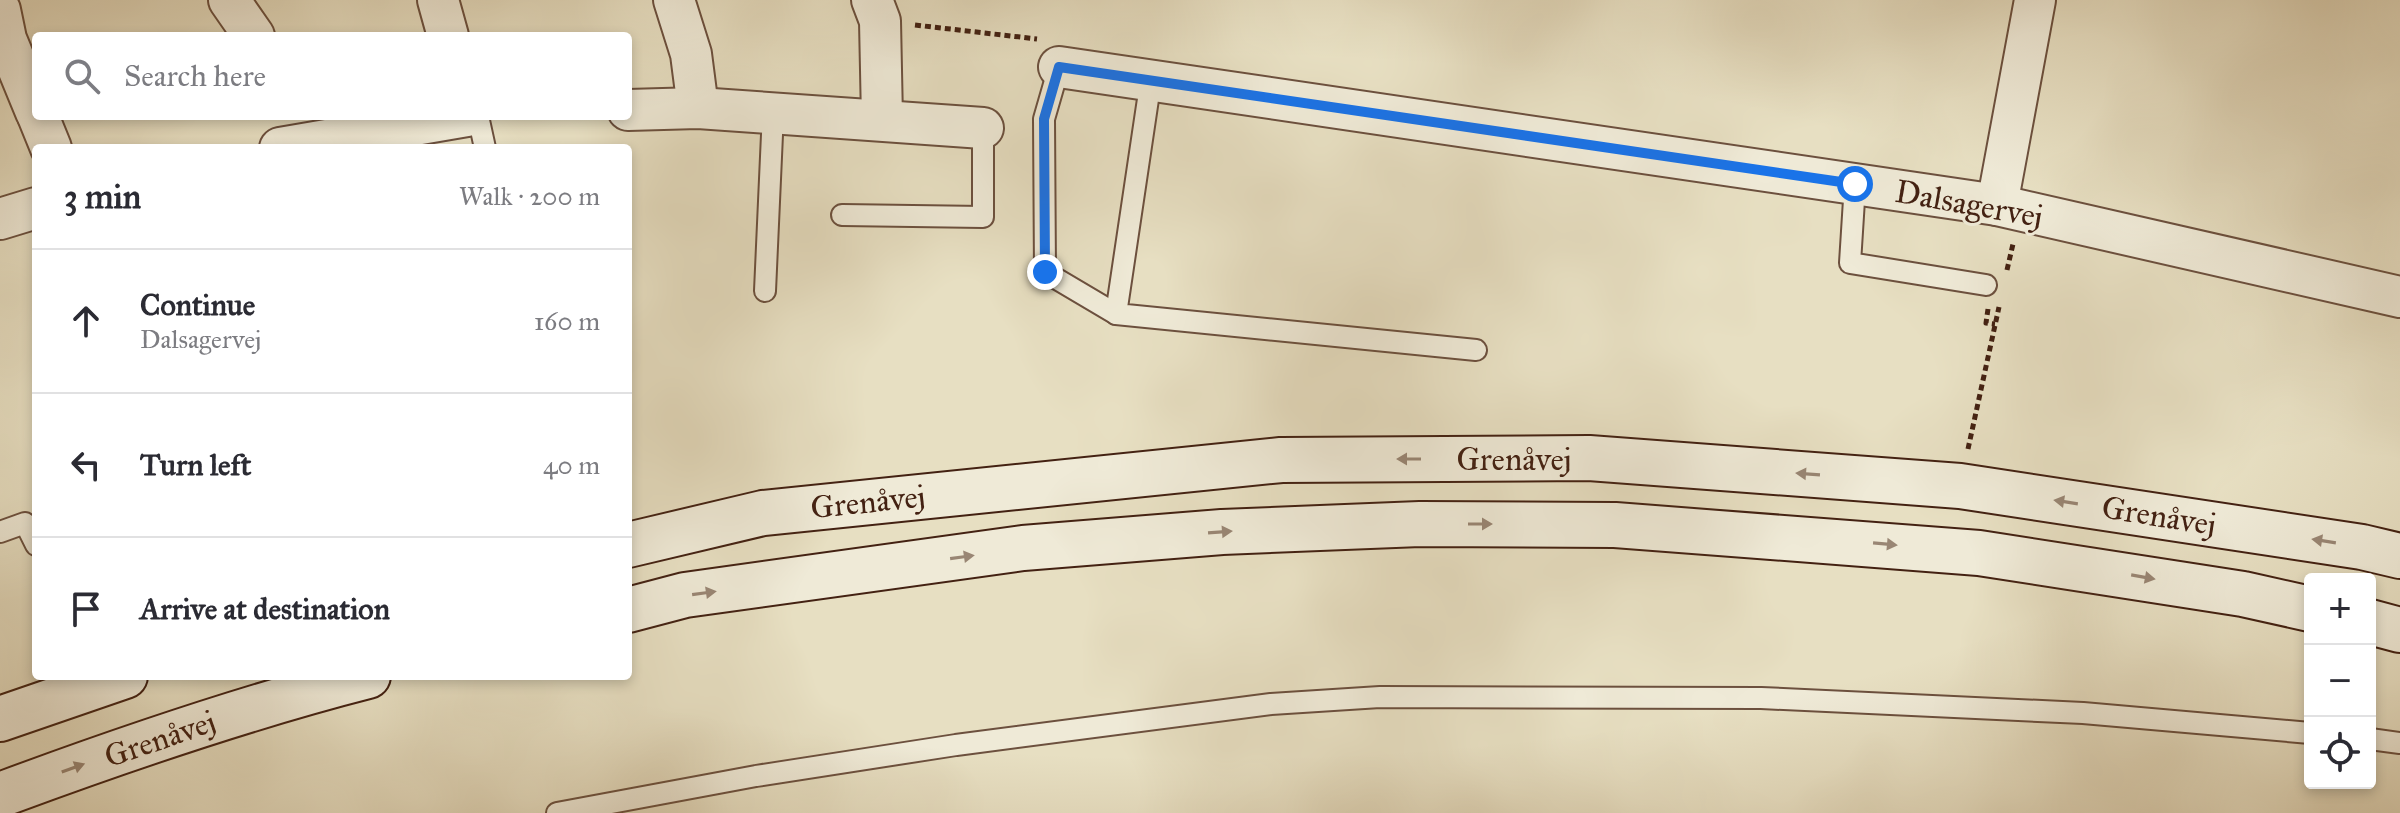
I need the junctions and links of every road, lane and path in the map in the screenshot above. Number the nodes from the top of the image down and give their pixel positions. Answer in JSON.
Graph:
{"nodes":[{"id":1,"x":229,"y":0,"type":"edge"},
{"id":2,"x":438,"y":0,"type":"edge"},
{"id":3,"x":674,"y":0,"type":"edge"},
{"id":4,"x":2035,"y":0,"type":"edge"},
{"id":5,"x":0,"y":10,"type":"edge"},
{"id":6,"x":876,"y":10,"type":"edge"},
{"id":7,"x":251,"y":32,"type":"edge"},
{"id":8,"x":447,"y":32,"type":"edge"},
{"id":9,"x":1059,"y":67,"type":"junction"},
{"id":10,"x":1151,"y":79,"type":"junction"},
{"id":11,"x":32,"y":102,"type":"edge"},
{"id":12,"x":698,"y":108,"type":"junction"},
{"id":13,"x":632,"y":110,"type":"edge"},
{"id":14,"x":773,"y":112,"type":"junction"},
{"id":15,"x":882,"y":119,"type":"junction"},
{"id":16,"x":39,"y":120,"type":"edge"},
{"id":17,"x":277,"y":120,"type":"edge"},
{"id":18,"x":453,"y":120,"type":"edge"},
{"id":19,"x":479,"y":120,"type":"edge"},
{"id":20,"x":983,"y":128,"type":"joint"},
{"id":21,"x":388,"y":139,"type":"edge"},
{"id":22,"x":49,"y":144,"type":"edge"},
{"id":23,"x":280,"y":144,"type":"edge"},
{"id":24,"x":329,"y":144,"type":"edge"},
{"id":25,"x":484,"y":144,"type":"edge"},
{"id":26,"x":1855,"y":184,"type":"junction"},
{"id":27,"x":2009,"y":208,"type":"junction"},
{"id":28,"x":32,"y":209,"type":"edge"},
{"id":29,"x":842,"y":215,"type":"dead end"},
{"id":30,"x":0,"y":219,"type":"edge"},
{"id":31,"x":1998,"y":287,"type":"junction"},
{"id":32,"x":765,"y":291,"type":"dead end"},
{"id":33,"x":2400,"y":297,"type":"edge"},
{"id":34,"x":1116,"y":314,"type":"junction"},
{"id":35,"x":1476,"y":350,"type":"dead end"},
{"id":36,"x":1960,"y":486,"type":"junction"},
{"id":37,"x":0,"y":532,"type":"edge"},
{"id":38,"x":32,"y":537,"type":"edge"},
{"id":39,"x":632,"y":544,"type":"edge"},
{"id":40,"x":2400,"y":556,"type":"edge"},
{"id":41,"x":2304,"y":608,"type":"edge"},
{"id":42,"x":632,"y":609,"type":"edge"},
{"id":43,"x":2376,"y":624,"type":"edge"},
{"id":44,"x":2400,"y":630,"type":"edge"},
{"id":45,"x":113,"y":680,"type":"edge"},
{"id":46,"x":352,"y":680,"type":"edge"},
{"id":47,"x":0,"y":719,"type":"edge"},
{"id":48,"x":2304,"y":732,"type":"edge"},
{"id":49,"x":2376,"y":740,"type":"edge"},
{"id":50,"x":2400,"y":743,"type":"edge"},
{"id":51,"x":0,"y":795,"type":"edge"},
{"id":52,"x":557,"y":813,"type":"edge"}],
"edges":[{"from":1,"to":7,"type":"street"},
{"from":2,"to":8,"type":"street"},
{"from":3,"to":12,"type":"street"},
{"from":4,"to":27,"type":"street"},
{"from":5,"to":11,"type":"street"},
{"from":6,"to":9,"type":"path"},
{"from":6,"to":15,"type":"street"},
{"from":9,"to":10,"type":"street","name":"Dalsagervej"},
{"from":9,"to":34,"type":"lane"},
{"from":10,"to":26,"type":"street","name":"Dalsagervej"},
{"from":10,"to":34,"type":"lane"},
{"from":12,"to":13,"type":"street"},
{"from":12,"to":14,"type":"street"},
{"from":14,"to":15,"type":"street"},
{"from":14,"to":32,"type":"lane"},
{"from":15,"to":20,"type":"street"},
{"from":16,"to":22,"type":"street"},
{"from":17,"to":23,"type":"street"},
{"from":18,"to":21,"type":"street"},
{"from":19,"to":25,"type":"lane"},
{"from":20,"to":29,"type":"lane"},
{"from":21,"to":24,"type":"street"},
{"from":26,"to":27,"type":"street","name":"Dalsagervej"},
{"from":26,"to":31,"type":"lane"},
{"from":27,"to":31,"type":"path"},
{"from":27,"to":33,"type":"street","name":"Dalsagervej"},
{"from":28,"to":30,"type":"street"},
{"from":31,"to":36,"type":"path"},
{"from":34,"to":35,"type":"lane"},
{"from":36,"to":39,"type":"main road","name":"Grenåvej","one_way":true},
{"from":40,"to":36,"type":"main road","name":"Grenåvej","one_way":true},
{"from":37,"to":38,"type":"lane"},
{"from":42,"to":41,"type":"main road","name":"Grenåvej","one_way":true},
{"from":43,"to":44,"type":"main road"},
{"from":45,"to":47,"type":"main road"},
{"from":51,"to":46,"type":"main road","name":"Grenåvej","one_way":true},
{"from":48,"to":52,"type":"lane"},
{"from":49,"to":50,"type":"lane"}]}
